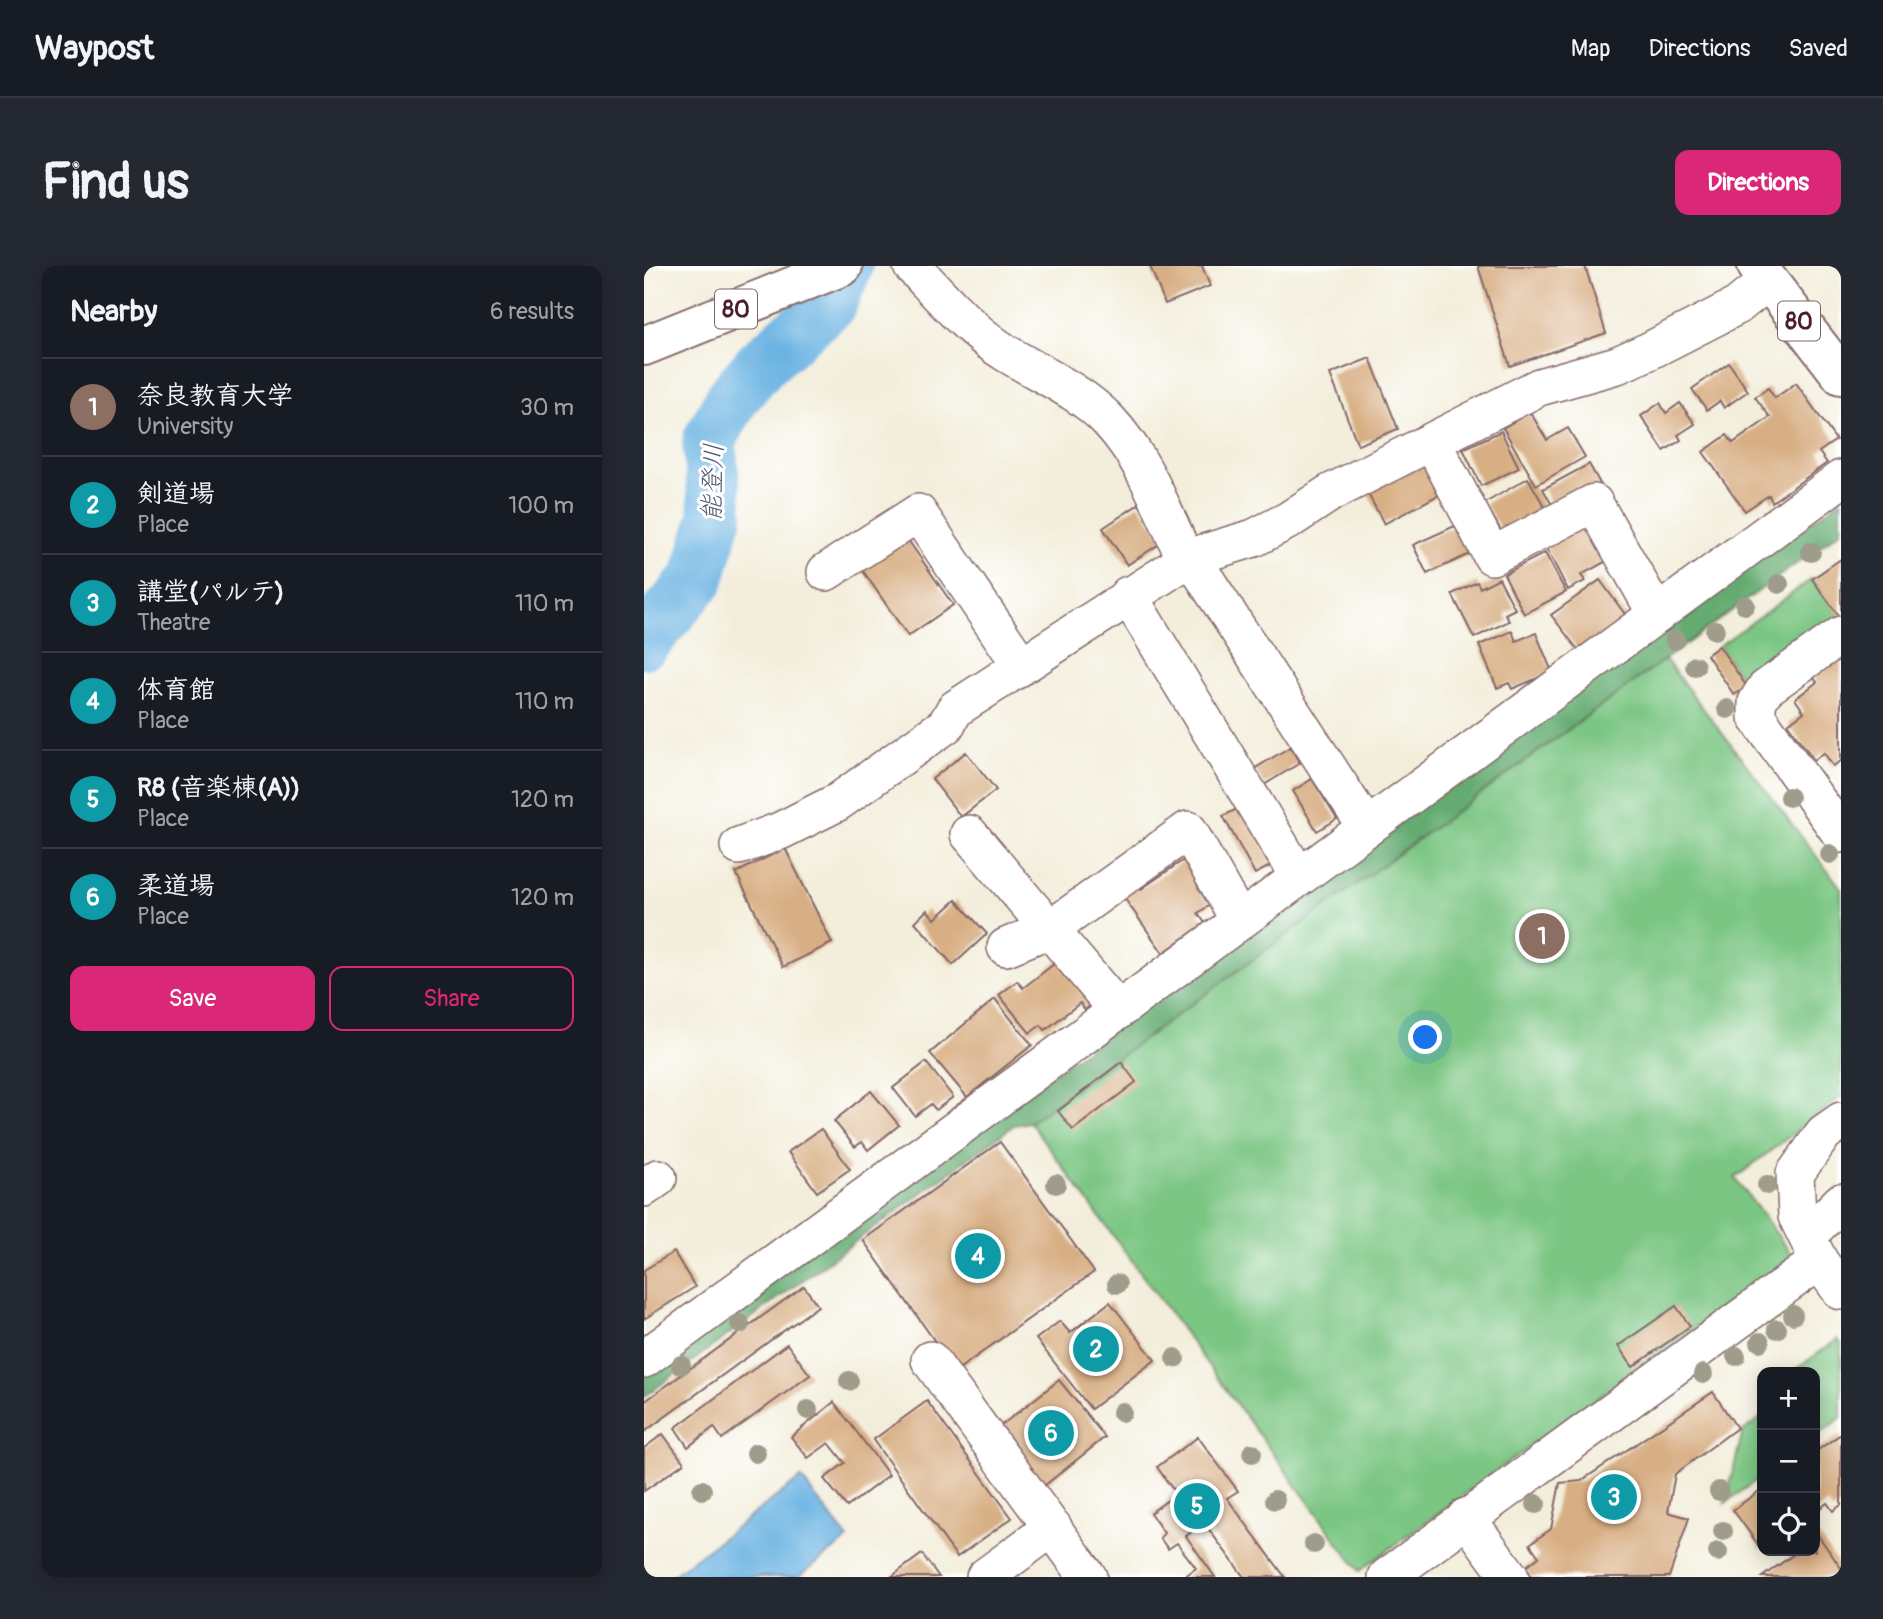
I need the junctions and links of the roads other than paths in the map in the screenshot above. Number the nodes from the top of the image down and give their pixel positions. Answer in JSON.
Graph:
{"nodes":[{"id":1,"x":912,"y":266,"type":"edge"},
{"id":2,"x":832,"y":268,"type":"edge"},
{"id":3,"x":1762,"y":274,"type":"edge"},
{"id":4,"x":644,"y":346,"type":"edge"},
{"id":5,"x":1841,"y":375,"type":"edge"},
{"id":6,"x":1432,"y":443,"type":"junction"},
{"id":7,"x":1841,"y":479,"type":"edge"},
{"id":8,"x":1188,"y":558,"type":"junction"},
{"id":9,"x":826,"y":572,"type":"dead end"},
{"id":10,"x":1129,"y":595,"type":"junction"},
{"id":11,"x":1657,"y":615,"type":"junction"},
{"id":12,"x":1841,"y":635,"type":"edge"},
{"id":13,"x":1021,"y":665,"type":"junction"},
{"id":14,"x":1367,"y":828,"type":"junction"},
{"id":15,"x":969,"y":834,"type":"dead end"},
{"id":16,"x":1841,"y":834,"type":"edge"},
{"id":17,"x":739,"y":846,"type":"dead end"},
{"id":18,"x":1299,"y":877,"type":"junction"},
{"id":19,"x":1239,"y":920,"type":"junction"},
{"id":20,"x":1052,"y":929,"type":"junction"},
{"id":21,"x":1006,"y":947,"type":"dead end"},
{"id":22,"x":1117,"y":1009,"type":"junction"},
{"id":23,"x":1841,"y":1121,"type":"edge"},
{"id":24,"x":1841,"y":1202,"type":"edge"},
{"id":25,"x":1813,"y":1248,"type":"junction"},
{"id":26,"x":1841,"y":1292,"type":"edge"},
{"id":27,"x":644,"y":1359,"type":"edge"},
{"id":28,"x":930,"y":1360,"type":"dead end"},
{"id":29,"x":1466,"y":1517,"type":"junction"},
{"id":30,"x":1053,"y":1527,"type":"junction"},
{"id":31,"x":985,"y":1577,"type":"edge"},
{"id":32,"x":1088,"y":1577,"type":"edge"},
{"id":33,"x":1387,"y":1577,"type":"edge"},
{"id":34,"x":1510,"y":1577,"type":"edge"}],
"edges":[{"from":1,"to":8,"type":"street"},
{"from":2,"to":4,"type":"main road","number":"80"},
{"from":3,"to":5,"type":"main road","number":"80"},
{"from":3,"to":6,"type":"street"},
{"from":6,"to":8,"type":"street"},
{"from":6,"to":11,"type":"street"},
{"from":7,"to":11,"type":"street"},
{"from":8,"to":10,"type":"street"},
{"from":8,"to":14,"type":"street"},
{"from":9,"to":13,"type":"street"},
{"from":10,"to":13,"type":"street"},
{"from":10,"to":18,"type":"street"},
{"from":11,"to":14,"type":"street"},
{"from":12,"to":16,"type":"street"},
{"from":13,"to":17,"type":"street"},
{"from":14,"to":18,"type":"street"},
{"from":15,"to":20,"type":"street"},
{"from":18,"to":19,"type":"street"},
{"from":19,"to":20,"type":"street"},
{"from":19,"to":22,"type":"street"},
{"from":20,"to":21,"type":"street"},
{"from":20,"to":22,"type":"street"},
{"from":22,"to":27,"type":"street"},
{"from":23,"to":25,"type":"street"},
{"from":24,"to":25,"type":"street"},
{"from":25,"to":26,"type":"street"},
{"from":25,"to":29,"type":"street"},
{"from":28,"to":30,"type":"street"},
{"from":29,"to":33,"type":"street"},
{"from":29,"to":34,"type":"street"},
{"from":30,"to":31,"type":"street"},
{"from":30,"to":32,"type":"street"}]}
